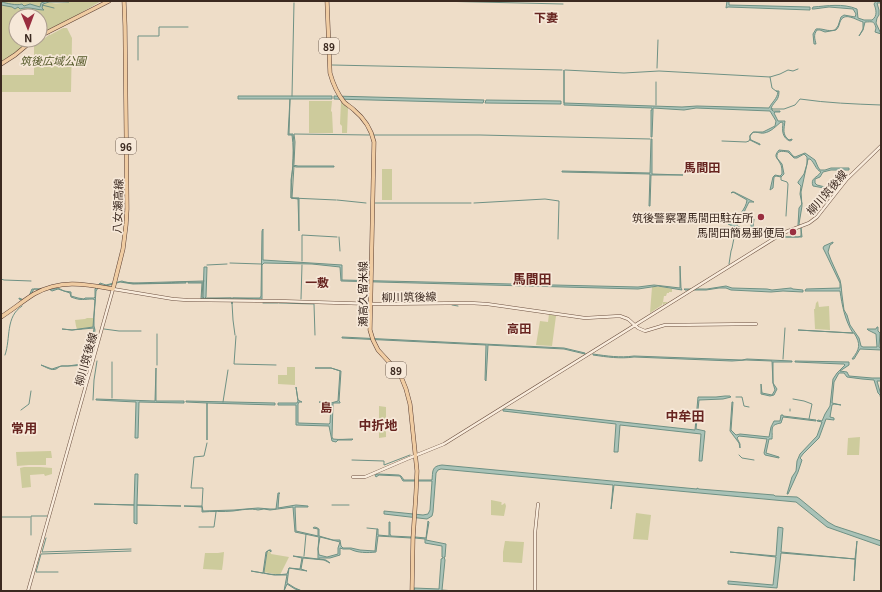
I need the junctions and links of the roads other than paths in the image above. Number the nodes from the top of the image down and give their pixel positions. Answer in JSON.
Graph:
{"nodes":[{"id":1,"x":109,"y":1,"type":"edge"},
{"id":2,"x":124,"y":1,"type":"edge"},
{"id":3,"x":328,"y":1,"type":"edge"},
{"id":4,"x":48,"y":32,"type":"edge"},
{"id":5,"x":23,"y":48,"type":"edge"},
{"id":6,"x":1,"y":64,"type":"edge"},
{"id":7,"x":881,"y":146,"type":"edge"},
{"id":8,"x":113,"y":289,"type":"junction"},
{"id":9,"x":370,"y":302,"type":"junction"},
{"id":10,"x":1,"y":317,"type":"edge"},
{"id":11,"x":756,"y":324,"type":"dead end"},
{"id":12,"x":635,"y":326,"type":"junction"},
{"id":13,"x":416,"y":455,"type":"junction"},
{"id":14,"x":353,"y":476,"type":"dead end"},
{"id":15,"x":538,"y":504,"type":"dead end"},
{"id":16,"x":28,"y":591,"type":"edge"},
{"id":17,"x":412,"y":591,"type":"edge"},
{"id":18,"x":535,"y":591,"type":"edge"}],
"edges":[{"from":1,"to":4,"type":"main road"},
{"from":2,"to":8,"type":"main road","name":"八女瀬高線","number":"96"},
{"from":3,"to":9,"type":"main road","name":"瀬高久留米線","number":"89"},
{"from":5,"to":6,"type":"main road"},
{"from":7,"to":12,"type":"main road","name":"柳川筑後線"},
{"from":8,"to":9,"type":"main road","name":"柳川筑後線"},
{"from":8,"to":10,"type":"main road"},
{"from":8,"to":16,"type":"main road","name":"柳川筑後線"},
{"from":9,"to":12,"type":"main road","name":"柳川筑後線"},
{"from":9,"to":13,"type":"main road","name":"瀬高久留米線","number":"89"},
{"from":11,"to":12,"type":"main road"},
{"from":12,"to":13,"type":"main road"},
{"from":13,"to":14,"type":"main road"},
{"from":13,"to":17,"type":"main road","name":"瀬高久留米線","number":"89"},
{"from":15,"to":18,"type":"main road"}]}
